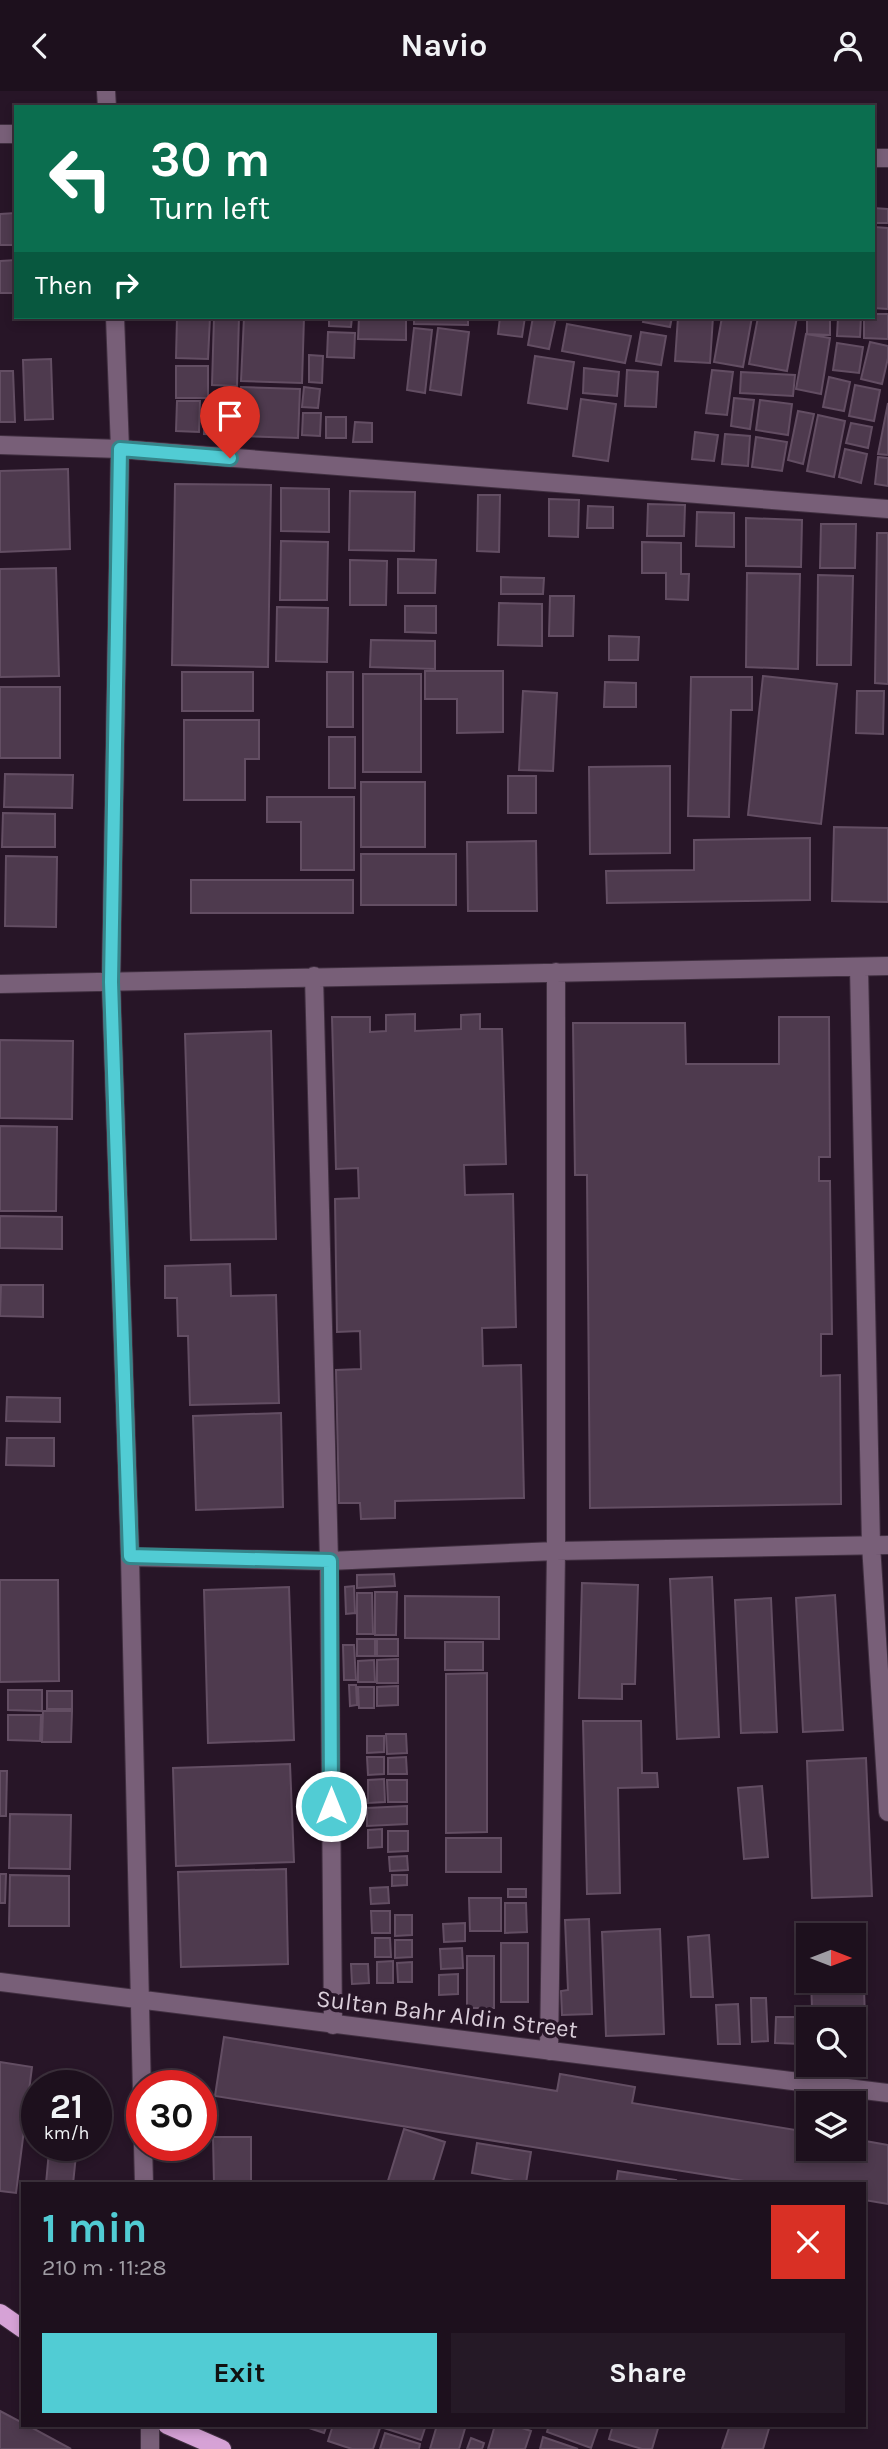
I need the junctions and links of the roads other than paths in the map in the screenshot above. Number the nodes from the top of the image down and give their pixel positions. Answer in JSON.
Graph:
{"nodes":[{"id":1,"x":115,"y":319,"type":"edge"},
{"id":2,"x":0,"y":445,"type":"edge"},
{"id":3,"x":120,"y":449,"type":"junction"},
{"id":4,"x":888,"y":509,"type":"edge"},
{"id":5,"x":888,"y":966,"type":"edge"},
{"id":6,"x":859,"y":967,"type":"junction"},
{"id":7,"x":556,"y":972,"type":"junction"},
{"id":8,"x":314,"y":976,"type":"junction"},
{"id":9,"x":111,"y":982,"type":"junction"},
{"id":10,"x":0,"y":984,"type":"edge"},
{"id":11,"x":879,"y":1545,"type":"edge"},
{"id":12,"x":556,"y":1551,"type":"junction"},
{"id":13,"x":130,"y":1556,"type":"junction"},
{"id":14,"x":330,"y":1561,"type":"junction"},
{"id":15,"x":888,"y":1812,"type":"edge"},
{"id":16,"x":0,"y":1982,"type":"edge"},
{"id":17,"x":139,"y":1999,"type":"junction"},
{"id":18,"x":333,"y":2025,"type":"junction"},
{"id":19,"x":549,"y":2051,"type":"junction"},
{"id":20,"x":141,"y":2070,"type":"edge"},
{"id":21,"x":888,"y":2092,"type":"edge"},
{"id":22,"x":143,"y":2161,"type":"edge"},
{"id":23,"x":144,"y":2182,"type":"edge"},
{"id":24,"x":0,"y":2313,"type":"edge"},
{"id":25,"x":21,"y":2328,"type":"edge"},
{"id":26,"x":150,"y":2427,"type":"edge"},
{"id":27,"x":172,"y":2427,"type":"edge"},
{"id":28,"x":150,"y":2449,"type":"edge"},
{"id":29,"x":222,"y":2449,"type":"edge"}],
"edges":[{"from":1,"to":3,"type":"street"},
{"from":2,"to":3,"type":"street"},
{"from":3,"to":4,"type":"street"},
{"from":3,"to":9,"type":"street"},
{"from":5,"to":6,"type":"street"},
{"from":6,"to":7,"type":"street"},
{"from":6,"to":11,"type":"street"},
{"from":7,"to":8,"type":"street"},
{"from":7,"to":12,"type":"street"},
{"from":8,"to":9,"type":"street"},
{"from":8,"to":14,"type":"street"},
{"from":9,"to":10,"type":"street"},
{"from":9,"to":13,"type":"street"},
{"from":11,"to":12,"type":"street"},
{"from":11,"to":15,"type":"street"},
{"from":12,"to":14,"type":"street"},
{"from":12,"to":19,"type":"street"},
{"from":13,"to":14,"type":"street"},
{"from":13,"to":17,"type":"street"},
{"from":14,"to":18,"type":"street"},
{"from":16,"to":17,"type":"street","name":"Sultan Bahr Aldin Street"},
{"from":17,"to":18,"type":"street","name":"Sultan Bahr Aldin Street"},
{"from":17,"to":20,"type":"street"},
{"from":18,"to":19,"type":"street","name":"Sultan Bahr Aldin Street"},
{"from":19,"to":21,"type":"street","name":"Sultan Bahr Aldin Street"},
{"from":22,"to":23,"type":"street"},
{"from":24,"to":25,"type":"main road"},
{"from":26,"to":28,"type":"street"},
{"from":27,"to":29,"type":"main road"}]}
